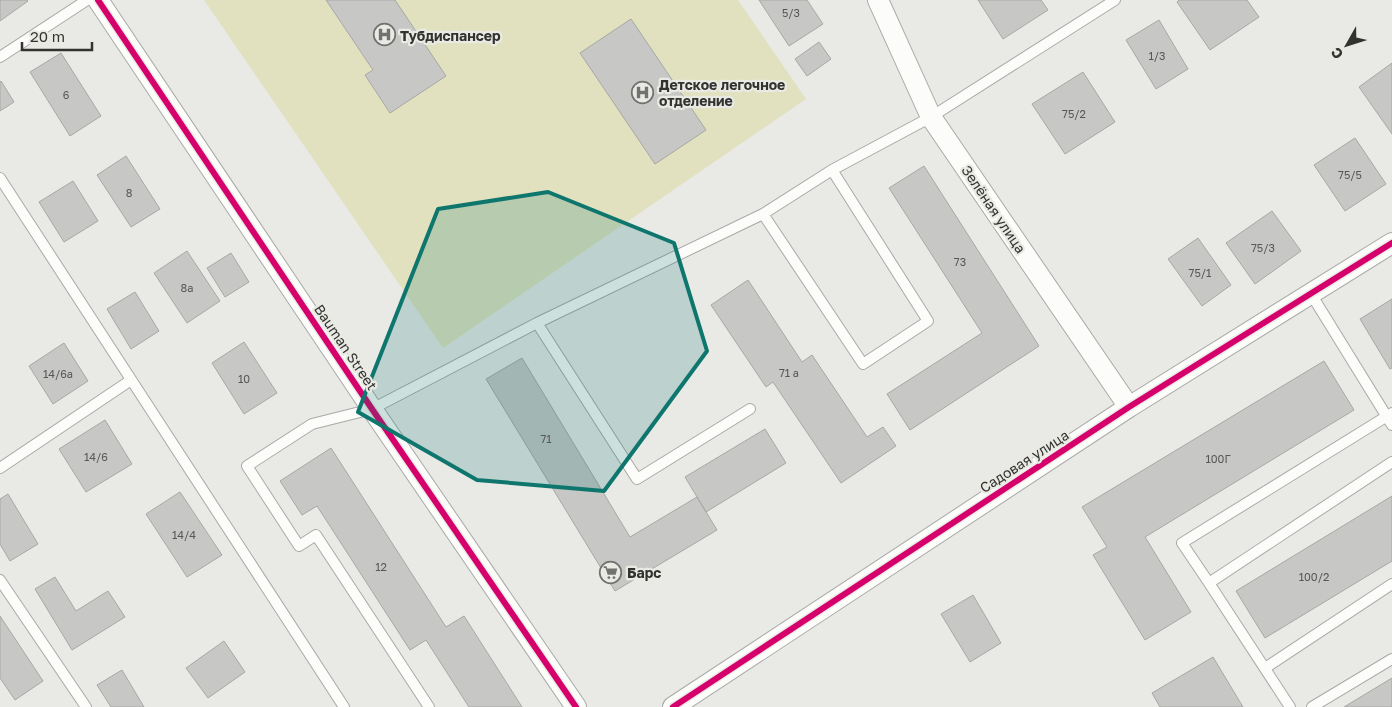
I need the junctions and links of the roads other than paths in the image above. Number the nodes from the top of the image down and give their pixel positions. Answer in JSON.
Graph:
{"nodes":[{"id":1,"x":87,"y":0,"type":"edge"},
{"id":2,"x":98,"y":0,"type":"edge"},
{"id":3,"x":878,"y":0,"type":"edge"},
{"id":4,"x":1115,"y":0,"type":"edge"},
{"id":5,"x":0,"y":57,"type":"edge"},
{"id":6,"x":931,"y":117,"type":"junction"},
{"id":7,"x":832,"y":170,"type":"junction"},
{"id":8,"x":0,"y":178,"type":"edge"},
{"id":9,"x":763,"y":214,"type":"junction"},
{"id":10,"x":1392,"y":243,"type":"edge"},
{"id":11,"x":1311,"y":294,"type":"junction"},
{"id":12,"x":538,"y":323,"type":"junction"},
{"id":13,"x":132,"y":380,"type":"junction"},
{"id":14,"x":1129,"y":407,"type":"junction"},
{"id":15,"x":372,"y":408,"type":"junction"},
{"id":16,"x":750,"y":409,"type":"dead end"},
{"id":17,"x":1390,"y":418,"type":"edge"},
{"id":18,"x":1392,"y":462,"type":"edge"},
{"id":19,"x":0,"y":468,"type":"edge"},
{"id":20,"x":0,"y":580,"type":"edge"},
{"id":21,"x":1209,"y":583,"type":"junction"},
{"id":22,"x":1392,"y":584,"type":"edge"},
{"id":23,"x":1392,"y":659,"type":"edge"},
{"id":24,"x":1264,"y":668,"type":"junction"},
{"id":25,"x":86,"y":707,"type":"edge"},
{"id":26,"x":344,"y":707,"type":"edge"},
{"id":27,"x":429,"y":707,"type":"edge"},
{"id":28,"x":576,"y":707,"type":"edge"},
{"id":29,"x":673,"y":707,"type":"edge"},
{"id":30,"x":1290,"y":707,"type":"edge"},
{"id":31,"x":1312,"y":707,"type":"edge"}],
"edges":[{"from":1,"to":5,"type":"lane"},
{"from":2,"to":15,"type":"street","name":"Bauman Street"},
{"from":3,"to":6,"type":"street","name":"Зелёная улица"},
{"from":4,"to":6,"type":"lane"},
{"from":6,"to":7,"type":"lane"},
{"from":6,"to":14,"type":"street","name":"Зелёная улица"},
{"from":7,"to":9,"type":"lane"},
{"from":7,"to":9,"type":"lane"},
{"from":8,"to":13,"type":"lane"},
{"from":9,"to":12,"type":"lane"},
{"from":10,"to":11,"type":"street","name":"Садовая улица"},
{"from":11,"to":14,"type":"street","name":"Садовая улица"},
{"from":11,"to":17,"type":"lane"},
{"from":12,"to":15,"type":"lane"},
{"from":12,"to":16,"type":"lane"},
{"from":13,"to":19,"type":"lane"},
{"from":13,"to":26,"type":"lane"},
{"from":14,"to":29,"type":"street","name":"Садовая улица"},
{"from":15,"to":27,"type":"lane"},
{"from":15,"to":28,"type":"street","name":"Bauman Street"},
{"from":17,"to":21,"type":"lane"},
{"from":18,"to":21,"type":"lane"},
{"from":20,"to":25,"type":"lane"},
{"from":21,"to":24,"type":"lane"},
{"from":22,"to":24,"type":"lane"},
{"from":23,"to":31,"type":"lane"},
{"from":24,"to":30,"type":"lane"}]}
